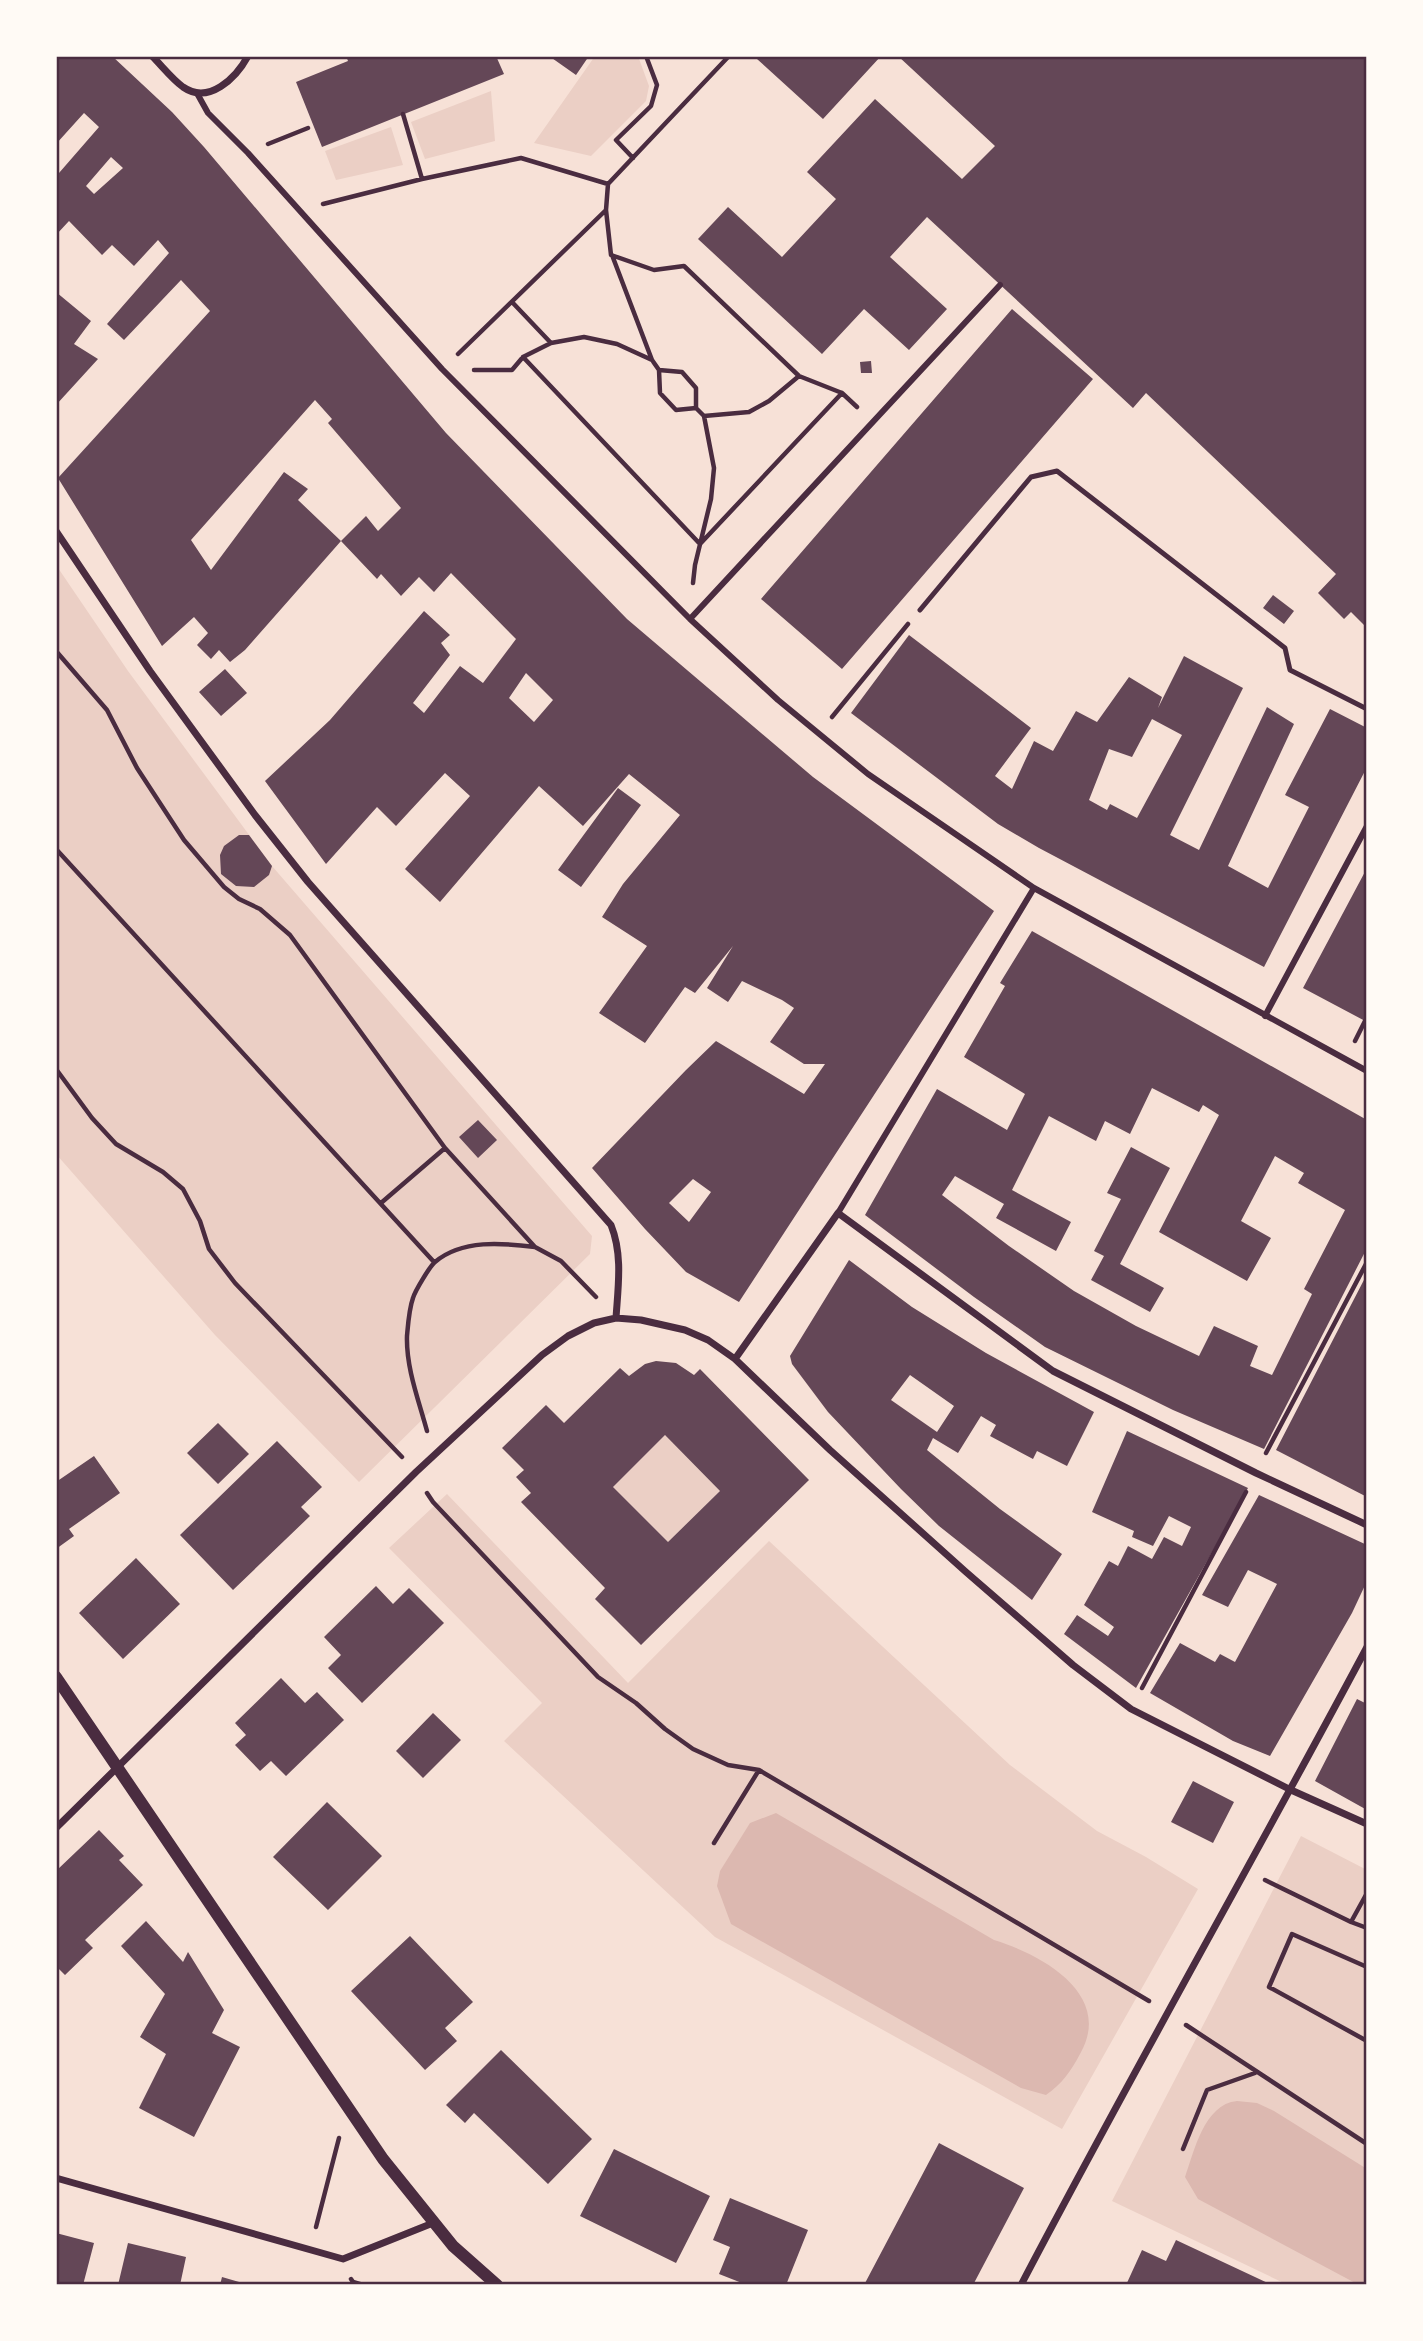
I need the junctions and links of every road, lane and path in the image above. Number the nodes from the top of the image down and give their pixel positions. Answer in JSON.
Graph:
{"nodes":[{"id":1,"x":152,"y":56,"type":"edge"},
{"id":2,"x":248,"y":56,"type":"edge"},
{"id":3,"x":646,"y":56,"type":"edge"},
{"id":4,"x":729,"y":56,"type":"edge"},
{"id":5,"x":198,"y":94,"type":"junction"},
{"id":6,"x":403,"y":114,"type":"dead end"},
{"id":7,"x":308,"y":128,"type":"dead end"},
{"id":8,"x":248,"y":153,"type":"junction"},
{"id":9,"x":633,"y":158,"type":"junction"},
{"id":10,"x":422,"y":179,"type":"junction"},
{"id":11,"x":608,"y":184,"type":"junction"},
{"id":12,"x":299,"y":209,"type":"junction"},
{"id":13,"x":606,"y":210,"type":"junction"},
{"id":14,"x":611,"y":254,"type":"junction"},
{"id":15,"x":1000,"y":285,"type":"dead end"},
{"id":16,"x":512,"y":302,"type":"junction"},
{"id":17,"x":551,"y":343,"type":"junction"},
{"id":18,"x":523,"y":357,"type":"junction"},
{"id":19,"x":652,"y":360,"type":"junction"},
{"id":20,"x":442,"y":369,"type":"junction"},
{"id":21,"x":659,"y":370,"type":"junction"},
{"id":22,"x":799,"y":376,"type":"junction"},
{"id":23,"x":842,"y":393,"type":"junction"},
{"id":24,"x":696,"y":408,"type":"junction"},
{"id":25,"x":704,"y":416,"type":"junction"},
{"id":26,"x":873,"y":422,"type":"junction"},
{"id":27,"x":56,"y":531,"type":"edge"},
{"id":28,"x":700,"y":544,"type":"junction"},
{"id":29,"x":920,"y":610,"type":"joint"},
{"id":30,"x":690,"y":619,"type":"junction"},
{"id":31,"x":56,"y":651,"type":"edge"},
{"id":32,"x":1367,"y":709,"type":"edge"},
{"id":33,"x":819,"y":733,"type":"junction"},
{"id":34,"x":1367,"y":826,"type":"edge"},
{"id":35,"x":56,"y":849,"type":"edge"},
{"id":36,"x":1034,"y":888,"type":"junction"},
{"id":37,"x":1265,"y":1016,"type":"junction"},
{"id":38,"x":56,"y":1069,"type":"edge"},
{"id":39,"x":1367,"y":1071,"type":"edge"},
{"id":40,"x":445,"y":1148,"type":"junction"},
{"id":41,"x":381,"y":1203,"type":"junction"},
{"id":42,"x":838,"y":1213,"type":"junction"},
{"id":43,"x":535,"y":1247,"type":"junction"},
{"id":44,"x":434,"y":1262,"type":"junction"},
{"id":45,"x":616,"y":1318,"type":"junction"},
{"id":46,"x":735,"y":1359,"type":"junction"},
{"id":47,"x":434,"y":1455,"type":"junction"},
{"id":48,"x":416,"y":1472,"type":"junction"},
{"id":49,"x":1367,"y":1525,"type":"edge"},
{"id":50,"x":1367,"y":1647,"type":"edge"},
{"id":51,"x":56,"y":1677,"type":"edge"},
{"id":52,"x":118,"y":1767,"type":"junction"},
{"id":53,"x":759,"y":1770,"type":"junction"},
{"id":54,"x":1291,"y":1790,"type":"junction"},
{"id":55,"x":1367,"y":1824,"type":"edge"},
{"id":56,"x":56,"y":1828,"type":"edge"},
{"id":57,"x":714,"y":1843,"type":"dead end"},
{"id":58,"x":1245,"y":1870,"type":"junction"},
{"id":59,"x":1367,"y":1893,"type":"edge"},
{"id":60,"x":1351,"y":1922,"type":"junction"},
{"id":61,"x":1367,"y":1928,"type":"edge"},
{"id":62,"x":1367,"y":1967,"type":"edge"},
{"id":63,"x":1167,"y":2012,"type":"junction"},
{"id":64,"x":1367,"y":2041,"type":"edge"},
{"id":65,"x":1256,"y":2072,"type":"junction"},
{"id":66,"x":347,"y":2106,"type":"junction"},
{"id":67,"x":1367,"y":2144,"type":"edge"},
{"id":68,"x":1183,"y":2149,"type":"dead end"},
{"id":69,"x":56,"y":2178,"type":"edge"},
{"id":70,"x":433,"y":2223,"type":"junction"},
{"id":71,"x":310,"y":2250,"type":"junction"},
{"id":72,"x":497,"y":2285,"type":"edge"},
{"id":73,"x":1021,"y":2285,"type":"edge"}],
"edges":[{"from":1,"to":5,"type":"street"},
{"from":2,"to":5,"type":"street"},
{"from":3,"to":9,"type":"path"},
{"from":4,"to":9,"type":"path"},
{"from":5,"to":8,"type":"street"},
{"from":6,"to":10,"type":"path"},
{"from":7,"to":8,"type":"path"},
{"from":8,"to":12,"type":"street"},
{"from":9,"to":11,"type":"path"},
{"from":10,"to":11,"type":"path"},
{"from":10,"to":12,"type":"path"},
{"from":11,"to":13,"type":"path"},
{"from":12,"to":20,"type":"street"},
{"from":13,"to":14,"type":"path"},
{"from":13,"to":16,"type":"path"},
{"from":14,"to":19,"type":"path"},
{"from":14,"to":22,"type":"path"},
{"from":15,"to":26,"type":"street"},
{"from":16,"to":17,"type":"path"},
{"from":16,"to":20,"type":"path"},
{"from":17,"to":18,"type":"path"},
{"from":17,"to":19,"type":"path"},
{"from":18,"to":20,"type":"path"},
{"from":18,"to":28,"type":"path"},
{"from":19,"to":21,"type":"path"},
{"from":20,"to":30,"type":"street"},
{"from":21,"to":24,"type":"path"},
{"from":21,"to":24,"type":"path"},
{"from":22,"to":23,"type":"path"},
{"from":22,"to":25,"type":"path"},
{"from":23,"to":26,"type":"path"},
{"from":23,"to":28,"type":"path"},
{"from":24,"to":25,"type":"path"},
{"from":25,"to":28,"type":"path"},
{"from":26,"to":30,"type":"street"},
{"from":27,"to":45,"type":"street"},
{"from":29,"to":32,"type":"lane"},
{"from":29,"to":33,"type":"path"},
{"from":30,"to":33,"type":"street"},
{"from":31,"to":40,"type":"path"},
{"from":33,"to":36,"type":"street"},
{"from":34,"to":37,"type":"street"},
{"from":35,"to":41,"type":"path"},
{"from":36,"to":37,"type":"street"},
{"from":36,"to":42,"type":"street"},
{"from":37,"to":39,"type":"street"},
{"from":38,"to":48,"type":"path"},
{"from":40,"to":41,"type":"path"},
{"from":40,"to":43,"type":"path"},
{"from":41,"to":44,"type":"path"},
{"from":42,"to":46,"type":"street"},
{"from":42,"to":49,"type":"street"},
{"from":43,"to":44,"type":"path"},
{"from":43,"to":45,"type":"path"},
{"from":44,"to":47,"type":"path"},
{"from":45,"to":46,"type":"street"},
{"from":45,"to":47,"type":"street"},
{"from":46,"to":54,"type":"street"},
{"from":47,"to":48,"type":"street"},
{"from":48,"to":52,"type":"street"},
{"from":48,"to":53,"type":"path"},
{"from":50,"to":54,"type":"street"},
{"from":51,"to":52,"type":"street"},
{"from":52,"to":56,"type":"street"},
{"from":52,"to":66,"type":"street"},
{"from":53,"to":57,"type":"path"},
{"from":53,"to":63,"type":"path"},
{"from":54,"to":55,"type":"street"},
{"from":54,"to":58,"type":"street"},
{"from":58,"to":60,"type":"path"},
{"from":58,"to":63,"type":"street"},
{"from":59,"to":60,"type":"path"},
{"from":60,"to":61,"type":"path"},
{"from":62,"to":64,"type":"path"},
{"from":63,"to":65,"type":"path"},
{"from":63,"to":73,"type":"street"},
{"from":65,"to":67,"type":"path"},
{"from":65,"to":68,"type":"path"},
{"from":66,"to":70,"type":"street"},
{"from":66,"to":71,"type":"path"},
{"from":69,"to":71,"type":"street"},
{"from":70,"to":71,"type":"street"},
{"from":70,"to":72,"type":"street"}]}
